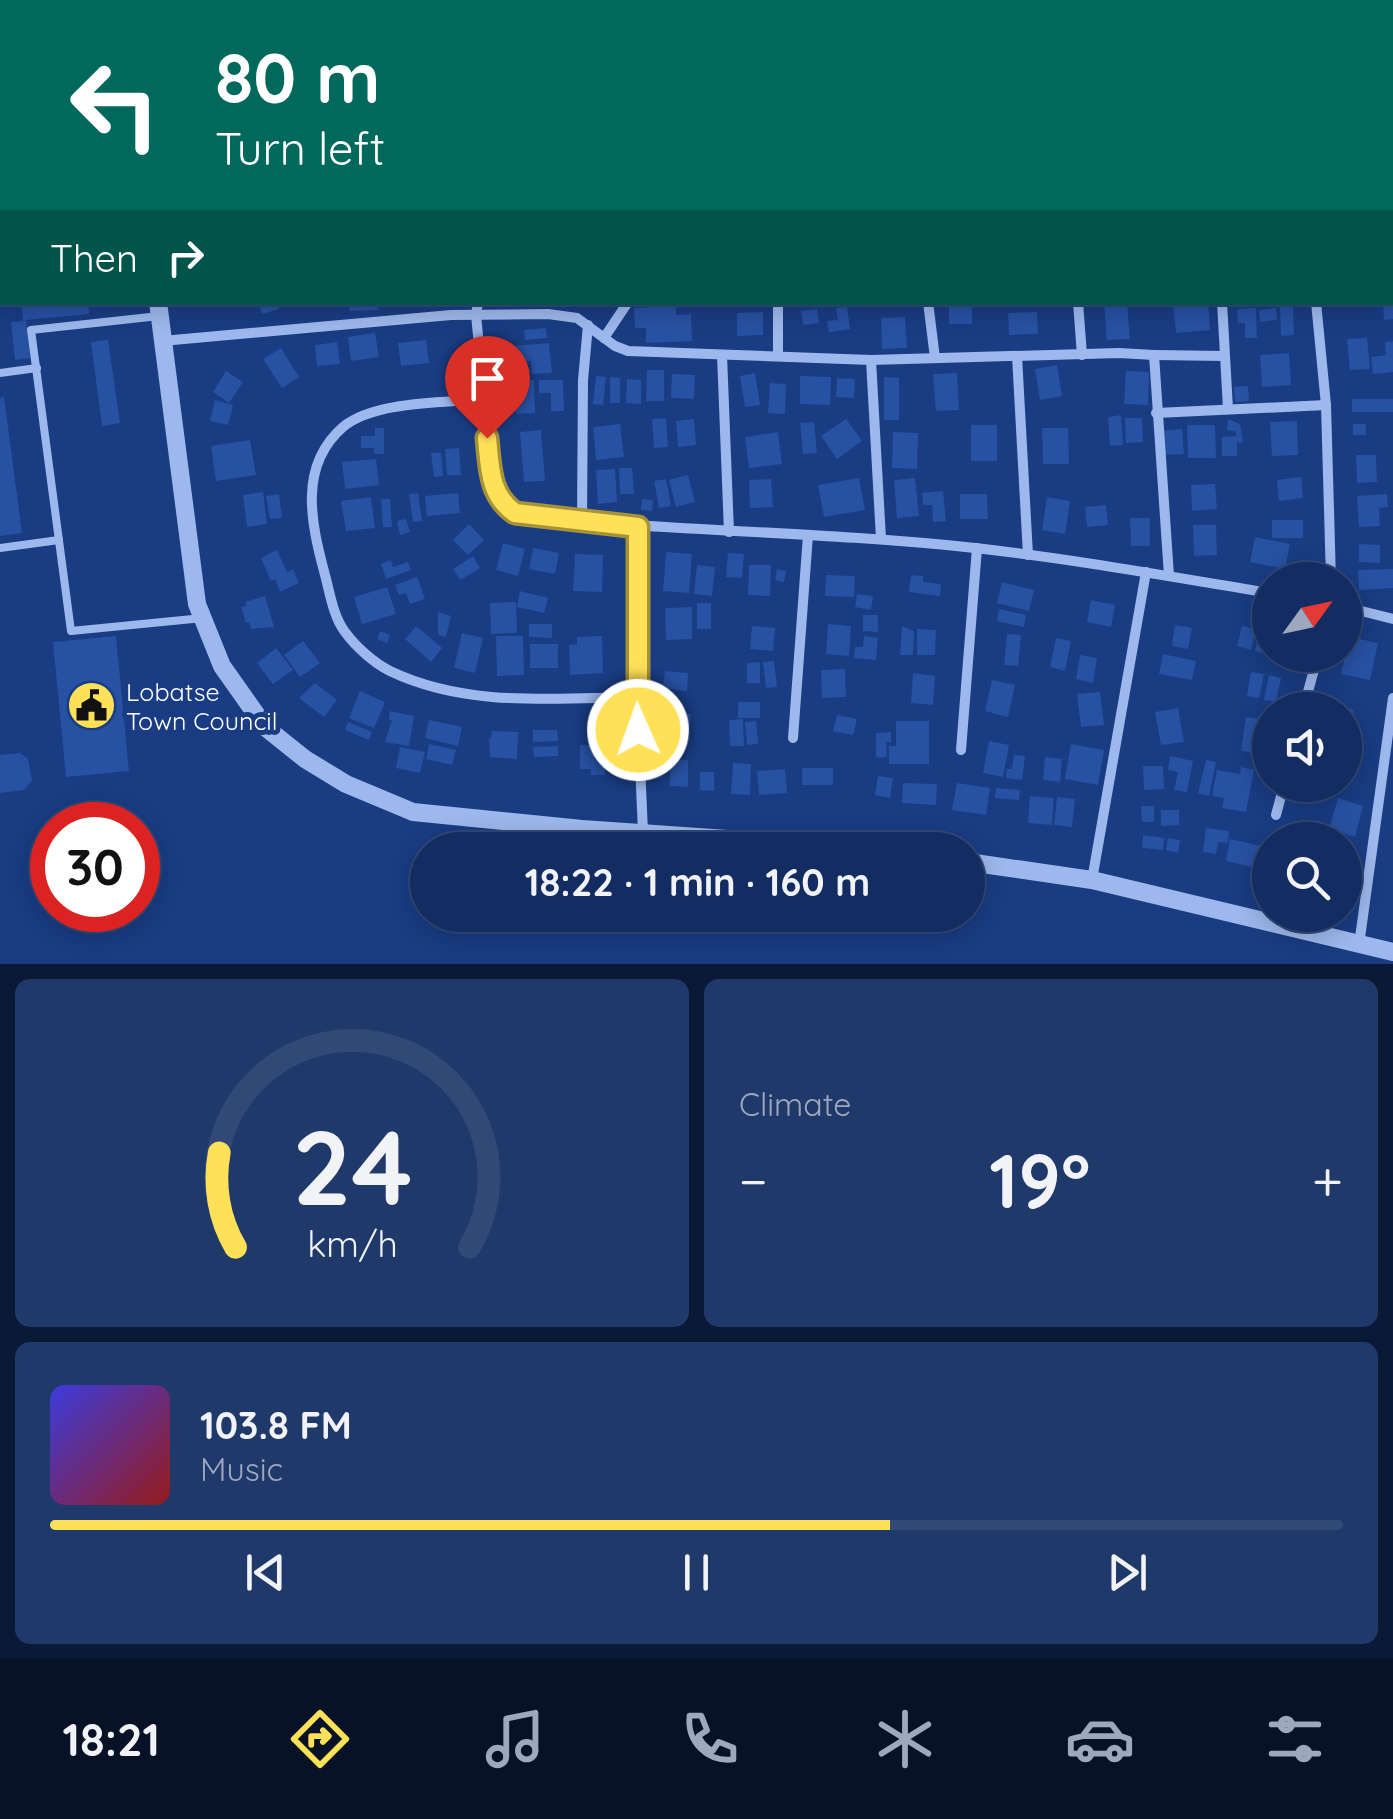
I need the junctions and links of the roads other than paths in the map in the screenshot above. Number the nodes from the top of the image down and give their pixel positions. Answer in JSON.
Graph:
{"nodes":[{"id":1,"x":478,"y":305,"type":"edge"},
{"id":2,"x":626,"y":305,"type":"edge"},
{"id":3,"x":778,"y":305,"type":"edge"},
{"id":4,"x":928,"y":305,"type":"edge"},
{"id":5,"x":1078,"y":305,"type":"edge"},
{"id":6,"x":1222,"y":305,"type":"edge"},
{"id":7,"x":1316,"y":305,"type":"edge"},
{"id":8,"x":158,"y":310,"type":"edge"},
{"id":9,"x":476,"y":315,"type":"junction"},
{"id":10,"x":588,"y":325,"type":"junction"},
{"id":11,"x":604,"y":338,"type":"junction"},
{"id":12,"x":162,"y":341,"type":"junction"},
{"id":13,"x":722,"y":354,"type":"junction"},
{"id":14,"x":1082,"y":355,"type":"junction"},
{"id":15,"x":1154,"y":355,"type":"junction"},
{"id":16,"x":778,"y":356,"type":"junction"},
{"id":17,"x":1017,"y":356,"type":"junction"},
{"id":18,"x":1224,"y":356,"type":"junction"},
{"id":19,"x":935,"y":358,"type":"junction"},
{"id":20,"x":871,"y":360,"type":"junction"},
{"id":21,"x":37,"y":368,"type":"junction"},
{"id":22,"x":0,"y":373,"type":"edge"},
{"id":23,"x":483,"y":400,"type":"junction"},
{"id":24,"x":1326,"y":405,"type":"junction"},
{"id":25,"x":1228,"y":409,"type":"junction"},
{"id":26,"x":1156,"y":413,"type":"junction"},
{"id":27,"x":582,"y":522,"type":"junction"},
{"id":28,"x":638,"y":527,"type":"junction"},
{"id":29,"x":729,"y":532,"type":"junction"},
{"id":30,"x":808,"y":535,"type":"junction"},
{"id":31,"x":59,"y":540,"type":"junction"},
{"id":32,"x":881,"y":540,"type":"junction"},
{"id":33,"x":0,"y":548,"type":"edge"},
{"id":34,"x":976,"y":548,"type":"junction"},
{"id":35,"x":1028,"y":555,"type":"junction"},
{"id":36,"x":1330,"y":562,"type":"edge"},
{"id":37,"x":1146,"y":572,"type":"junction"},
{"id":38,"x":1169,"y":576,"type":"junction"},
{"id":39,"x":1252,"y":590,"type":"edge"},
{"id":40,"x":1362,"y":611,"type":"edge"},
{"id":41,"x":203,"y":618,"type":"junction"},
{"id":42,"x":1393,"y":619,"type":"edge"},
{"id":43,"x":637,"y":697,"type":"junction"},
{"id":44,"x":1393,"y":698,"type":"edge"},
{"id":45,"x":792,"y":738,"type":"dead end"},
{"id":46,"x":961,"y":750,"type":"dead end"},
{"id":47,"x":1279,"y":802,"type":"edge"},
{"id":48,"x":1276,"y":815,"type":"dead end"},
{"id":49,"x":643,"y":832,"type":"joint"},
{"id":50,"x":985,"y":864,"type":"edge"},
{"id":51,"x":1092,"y":880,"type":"junction"},
{"id":52,"x":1359,"y":946,"type":"junction"},
{"id":53,"x":1393,"y":952,"type":"edge"}],
"edges":[{"from":1,"to":9,"type":"street"},
{"from":2,"to":11,"type":"street"},
{"from":3,"to":16,"type":"street"},
{"from":4,"to":19,"type":"street"},
{"from":5,"to":14,"type":"street"},
{"from":6,"to":18,"type":"street"},
{"from":7,"to":24,"type":"street"},
{"from":8,"to":12,"type":"street"},
{"from":8,"to":21,"type":"lane"},
{"from":9,"to":10,"type":"street"},
{"from":9,"to":12,"type":"street"},
{"from":9,"to":23,"type":"street"},
{"from":10,"to":11,"type":"street"},
{"from":10,"to":27,"type":"street"},
{"from":11,"to":13,"type":"street"},
{"from":12,"to":41,"type":"street"},
{"from":13,"to":16,"type":"street"},
{"from":13,"to":29,"type":"street"},
{"from":14,"to":15,"type":"street"},
{"from":14,"to":17,"type":"street"},
{"from":15,"to":18,"type":"street"},
{"from":15,"to":26,"type":"street"},
{"from":16,"to":20,"type":"street"},
{"from":17,"to":19,"type":"street"},
{"from":17,"to":35,"type":"street"},
{"from":18,"to":25,"type":"street"},
{"from":19,"to":20,"type":"street"},
{"from":20,"to":32,"type":"street"},
{"from":21,"to":22,"type":"lane"},
{"from":21,"to":31,"type":"lane"},
{"from":23,"to":27,"type":"street"},
{"from":23,"to":43,"type":"street"},
{"from":24,"to":25,"type":"street"},
{"from":24,"to":36,"type":"street"},
{"from":25,"to":26,"type":"street"},
{"from":26,"to":38,"type":"street"},
{"from":27,"to":28,"type":"street"},
{"from":28,"to":29,"type":"street"},
{"from":28,"to":43,"type":"street"},
{"from":29,"to":30,"type":"street"},
{"from":30,"to":32,"type":"street"},
{"from":30,"to":45,"type":"street"},
{"from":31,"to":33,"type":"lane"},
{"from":31,"to":41,"type":"lane"},
{"from":32,"to":34,"type":"street"},
{"from":34,"to":35,"type":"street"},
{"from":34,"to":46,"type":"street"},
{"from":35,"to":37,"type":"street"},
{"from":37,"to":38,"type":"street"},
{"from":37,"to":51,"type":"street"},
{"from":38,"to":39,"type":"street"},
{"from":40,"to":42,"type":"street"},
{"from":41,"to":49,"type":"street"},
{"from":43,"to":49,"type":"street"},
{"from":44,"to":52,"type":"street"},
{"from":47,"to":48,"type":"street"},
{"from":50,"to":51,"type":"street"},
{"from":51,"to":52,"type":"street"},
{"from":52,"to":53,"type":"street"}]}
